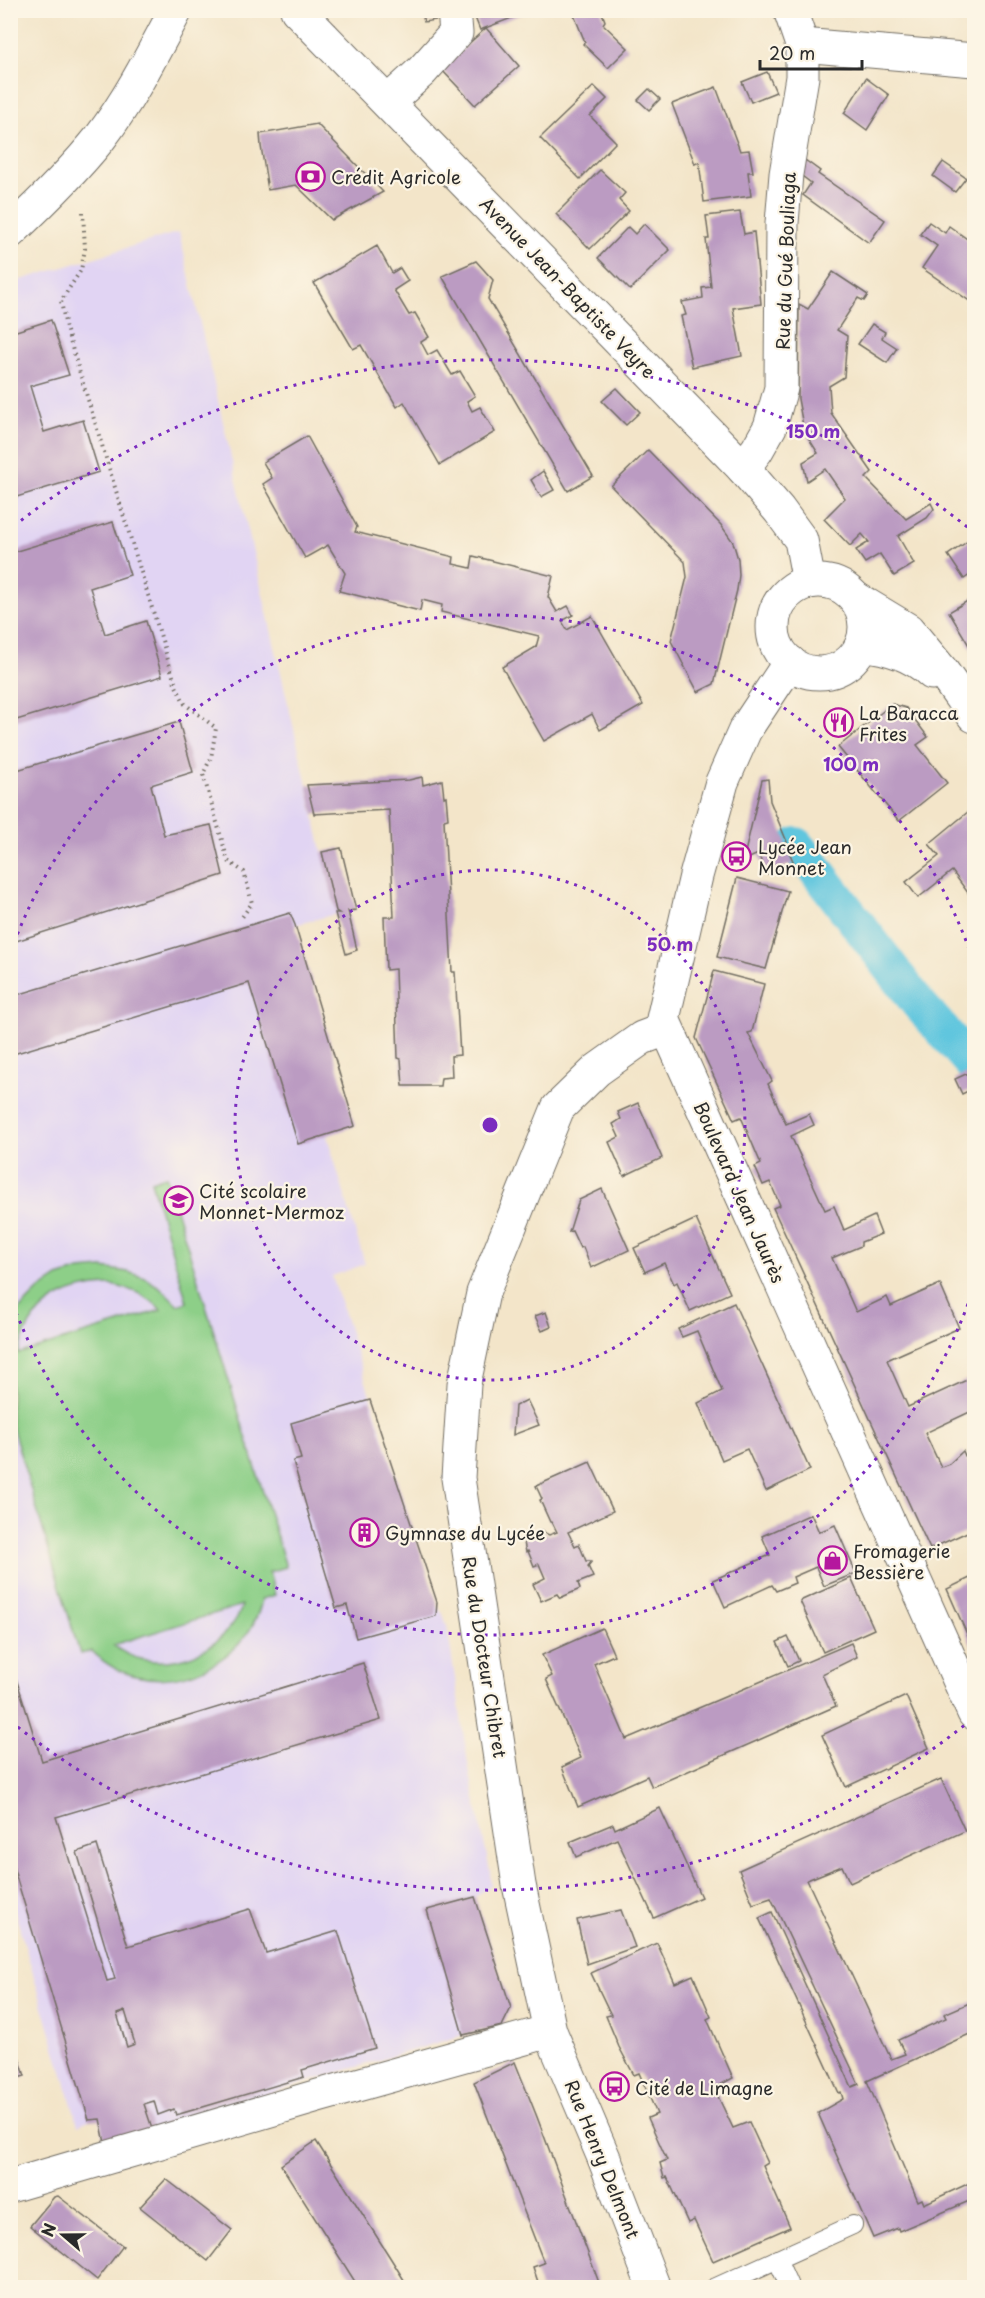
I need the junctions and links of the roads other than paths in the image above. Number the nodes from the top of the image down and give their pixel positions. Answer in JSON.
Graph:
{"nodes":[{"id":1,"x":176,"y":10,"type":"edge"},
{"id":2,"x":297,"y":10,"type":"edge"},
{"id":3,"x":454,"y":10,"type":"edge"},
{"id":4,"x":790,"y":10,"type":"edge"},
{"id":5,"x":802,"y":45,"type":"junction"},
{"id":6,"x":975,"y":60,"type":"edge"},
{"id":7,"x":388,"y":102,"type":"junction"},
{"id":8,"x":10,"y":232,"type":"edge"},
{"id":9,"x":743,"y":468,"type":"junction"},
{"id":10,"x":809,"y":582,"type":"junction"},
{"id":11,"x":855,"y":598,"type":"junction"},
{"id":12,"x":862,"y":644,"type":"junction"},
{"id":13,"x":790,"y":662,"type":"junction"},
{"id":14,"x":971,"y":711,"type":"edge"},
{"id":15,"x":666,"y":1029,"type":"junction"},
{"id":16,"x":975,"y":1713,"type":"edge"},
{"id":17,"x":550,"y":2031,"type":"junction"},
{"id":18,"x":10,"y":2186,"type":"edge"},
{"id":19,"x":853,"y":2225,"type":"dead end"},
{"id":20,"x":777,"y":2259,"type":"junction"},
{"id":21,"x":654,"y":2288,"type":"edge"},
{"id":22,"x":714,"y":2288,"type":"edge"},
{"id":23,"x":790,"y":2288,"type":"edge"}],
"edges":[{"from":1,"to":8,"type":"main road"},
{"from":2,"to":7,"type":"main road","name":"Avenue Jean-Baptiste Veyre"},
{"from":3,"to":7,"type":"main road"},
{"from":4,"to":5,"type":"main road","name":"Rue du Gué Bouliaga"},
{"from":5,"to":6,"type":"main road"},
{"from":5,"to":9,"type":"main road","name":"Rue du Gué Bouliaga"},
{"from":7,"to":9,"type":"main road","name":"Avenue Jean-Baptiste Veyre"},
{"from":9,"to":10,"type":"main road","name":"Avenue Jean-Baptiste Veyre"},
{"from":10,"to":11,"type":"main road"},
{"from":10,"to":13,"type":"main road"},
{"from":11,"to":12,"type":"main road"},
{"from":11,"to":14,"type":"main road"},
{"from":12,"to":13,"type":"main road"},
{"from":12,"to":14,"type":"main road"},
{"from":13,"to":15,"type":"main road","name":"Boulevard Jean Jaurès"},
{"from":15,"to":16,"type":"main road","name":"Boulevard Jean Jaurès"},
{"from":15,"to":17,"type":"main road","name":"Rue du Docteur Chibret"},
{"from":17,"to":18,"type":"main road"},
{"from":17,"to":21,"type":"main road","name":"Rue Henry Delmont"},
{"from":19,"to":20,"type":"lane"},
{"from":20,"to":22,"type":"lane"},
{"from":20,"to":23,"type":"lane"}]}
